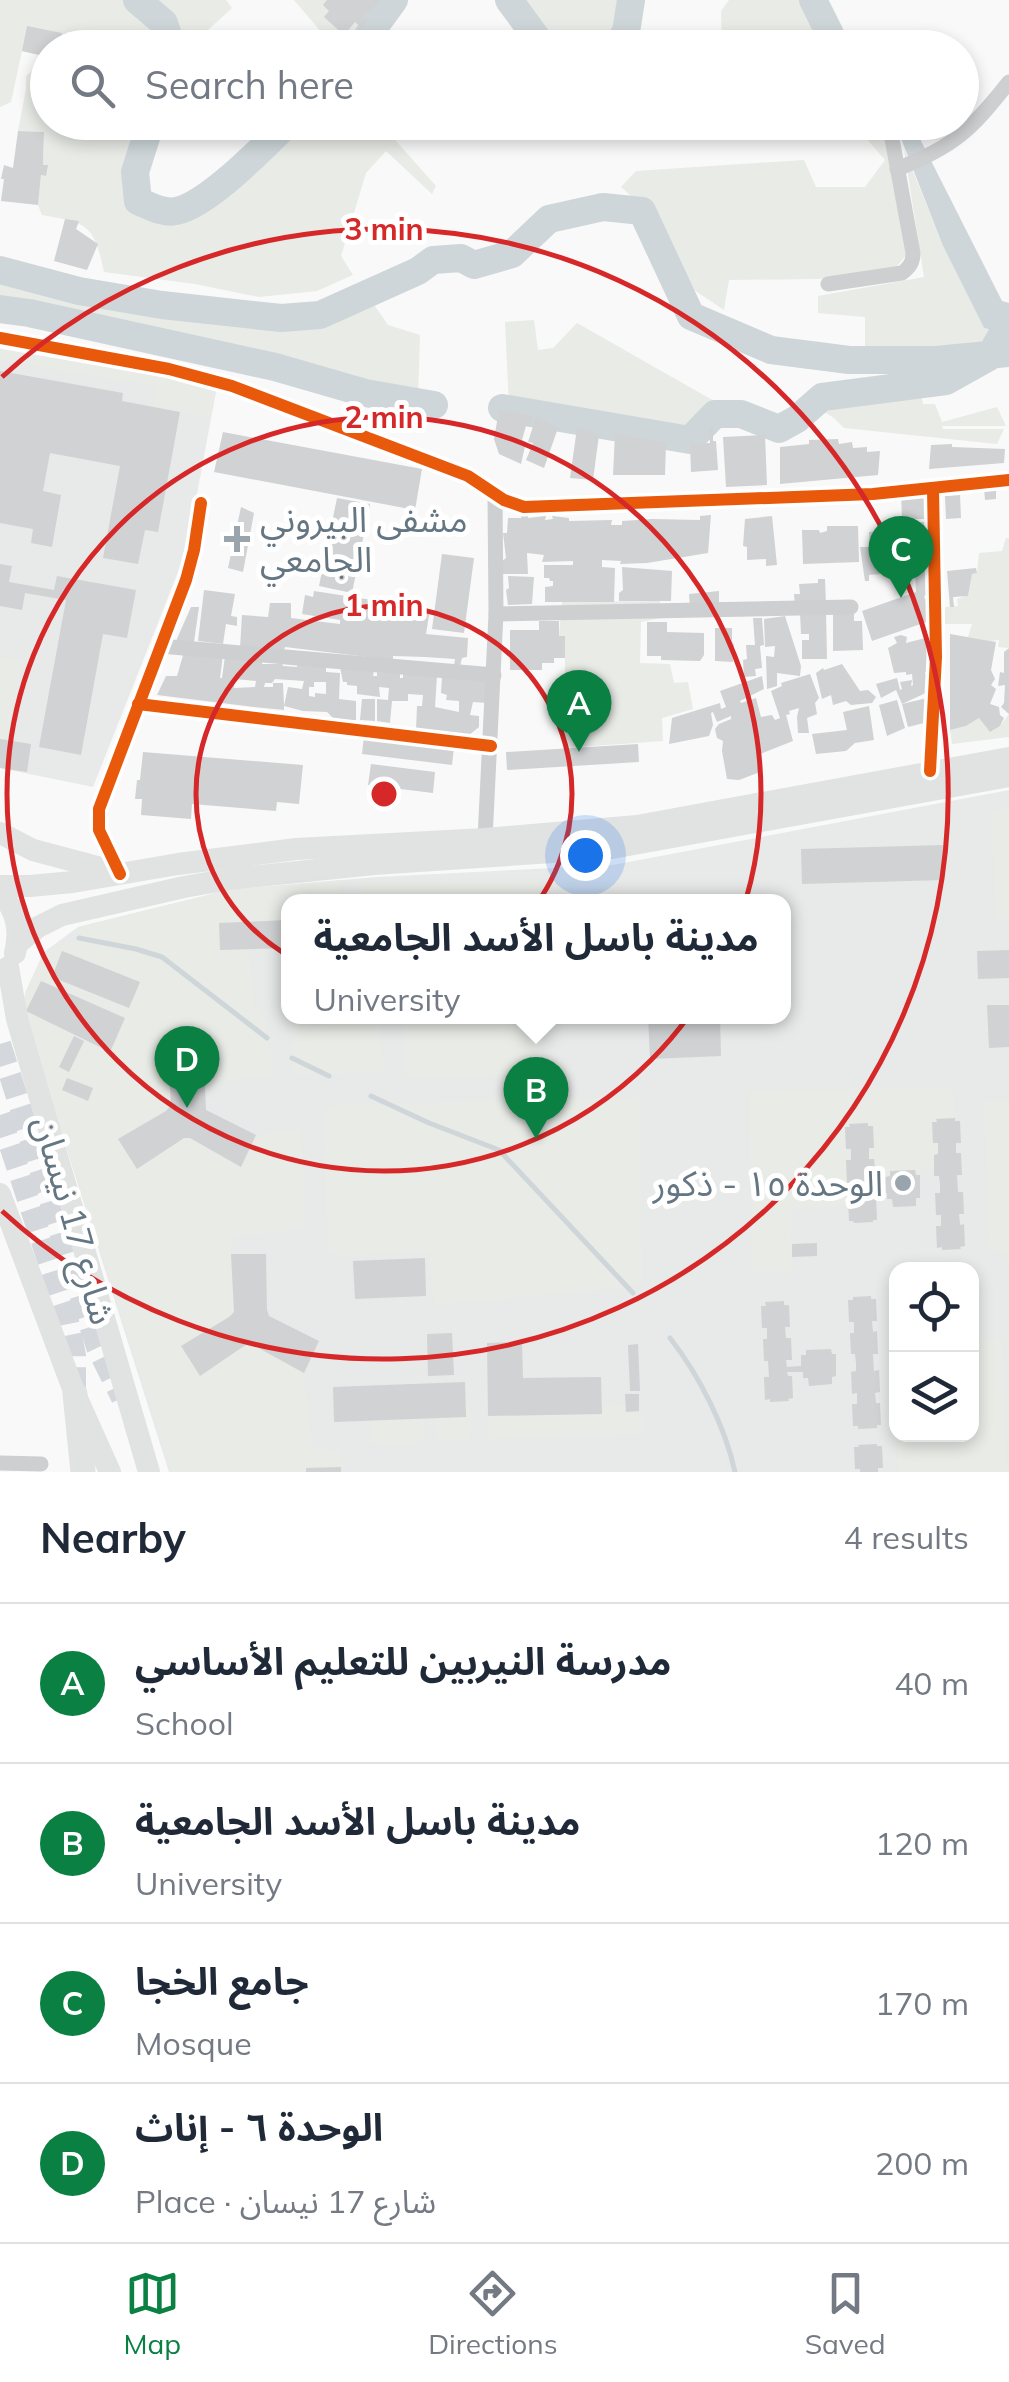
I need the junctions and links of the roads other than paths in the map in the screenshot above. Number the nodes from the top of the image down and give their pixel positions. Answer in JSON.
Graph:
{"nodes":[{"id":1,"x":1009,"y":82,"type":"edge"},
{"id":2,"x":979,"y":118,"type":"edge"},
{"id":3,"x":892,"y":140,"type":"edge"},
{"id":4,"x":955,"y":140,"type":"edge"},
{"id":5,"x":898,"y":170,"type":"junction"},
{"id":6,"x":828,"y":284,"type":"dead end"},
{"id":7,"x":0,"y":338,"type":"edge"},
{"id":8,"x":1009,"y":480,"type":"edge"},
{"id":9,"x":933,"y":489,"type":"junction"},
{"id":10,"x":496,"y":495,"type":"junction"},
{"id":11,"x":202,"y":503,"type":"dead end"},
{"id":12,"x":851,"y":607,"type":"dead end"},
{"id":13,"x":496,"y":614,"type":"junction"},
{"id":14,"x":160,"y":646,"type":"junction"},
{"id":15,"x":494,"y":675,"type":"junction"},
{"id":16,"x":138,"y":704,"type":"junction"},
{"id":17,"x":491,"y":746,"type":"junction"},
{"id":18,"x":1009,"y":758,"type":"edge"},
{"id":19,"x":930,"y":771,"type":"junction"},
{"id":20,"x":1009,"y":776,"type":"edge"},
{"id":21,"x":0,"y":833,"type":"edge"},
{"id":22,"x":485,"y":840,"type":"junction"},
{"id":23,"x":120,"y":874,"type":"junction"},
{"id":24,"x":0,"y":889,"type":"edge"},
{"id":25,"x":18,"y":943,"type":"junction"},
{"id":26,"x":4,"y":971,"type":"edge"},
{"id":27,"x":0,"y":1194,"type":"edge"},
{"id":28,"x":75,"y":1394,"type":"junction"},
{"id":29,"x":0,"y":1462,"type":"edge"},
{"id":30,"x":41,"y":1464,"type":"dead end"},
{"id":31,"x":83,"y":1472,"type":"edge"},
{"id":32,"x":110,"y":1472,"type":"edge"},
{"id":33,"x":149,"y":1472,"type":"edge"}],
"edges":[{"from":1,"to":2,"type":"street"},
{"from":3,"to":5,"type":"street"},
{"from":4,"to":5,"type":"street"},
{"from":5,"to":6,"type":"street"},
{"from":7,"to":10,"type":"street"},
{"from":8,"to":9,"type":"street"},
{"from":9,"to":10,"type":"street"},
{"from":9,"to":19,"type":"street"},
{"from":10,"to":13,"type":"street"},
{"from":11,"to":14,"type":"street"},
{"from":12,"to":13,"type":"street"},
{"from":13,"to":15,"type":"street"},
{"from":14,"to":15,"type":"street"},
{"from":14,"to":16,"type":"street"},
{"from":15,"to":17,"type":"street"},
{"from":16,"to":17,"type":"street"},
{"from":16,"to":23,"type":"street"},
{"from":17,"to":22,"type":"street"},
{"from":18,"to":19,"type":"main road"},
{"from":19,"to":22,"type":"main road"},
{"from":20,"to":25,"type":"main road"},
{"from":21,"to":23,"type":"main road"},
{"from":22,"to":23,"type":"main road"},
{"from":23,"to":24,"type":"main road"},
{"from":24,"to":25,"type":"main road"},
{"from":25,"to":26,"type":"main road"},
{"from":26,"to":33,"type":"main road","name":"شارع 17 نيسان"},
{"from":27,"to":28,"type":"main road"},
{"from":28,"to":31,"type":"highway"},
{"from":28,"to":32,"type":"main road"},
{"from":29,"to":30,"type":"street"}]}
